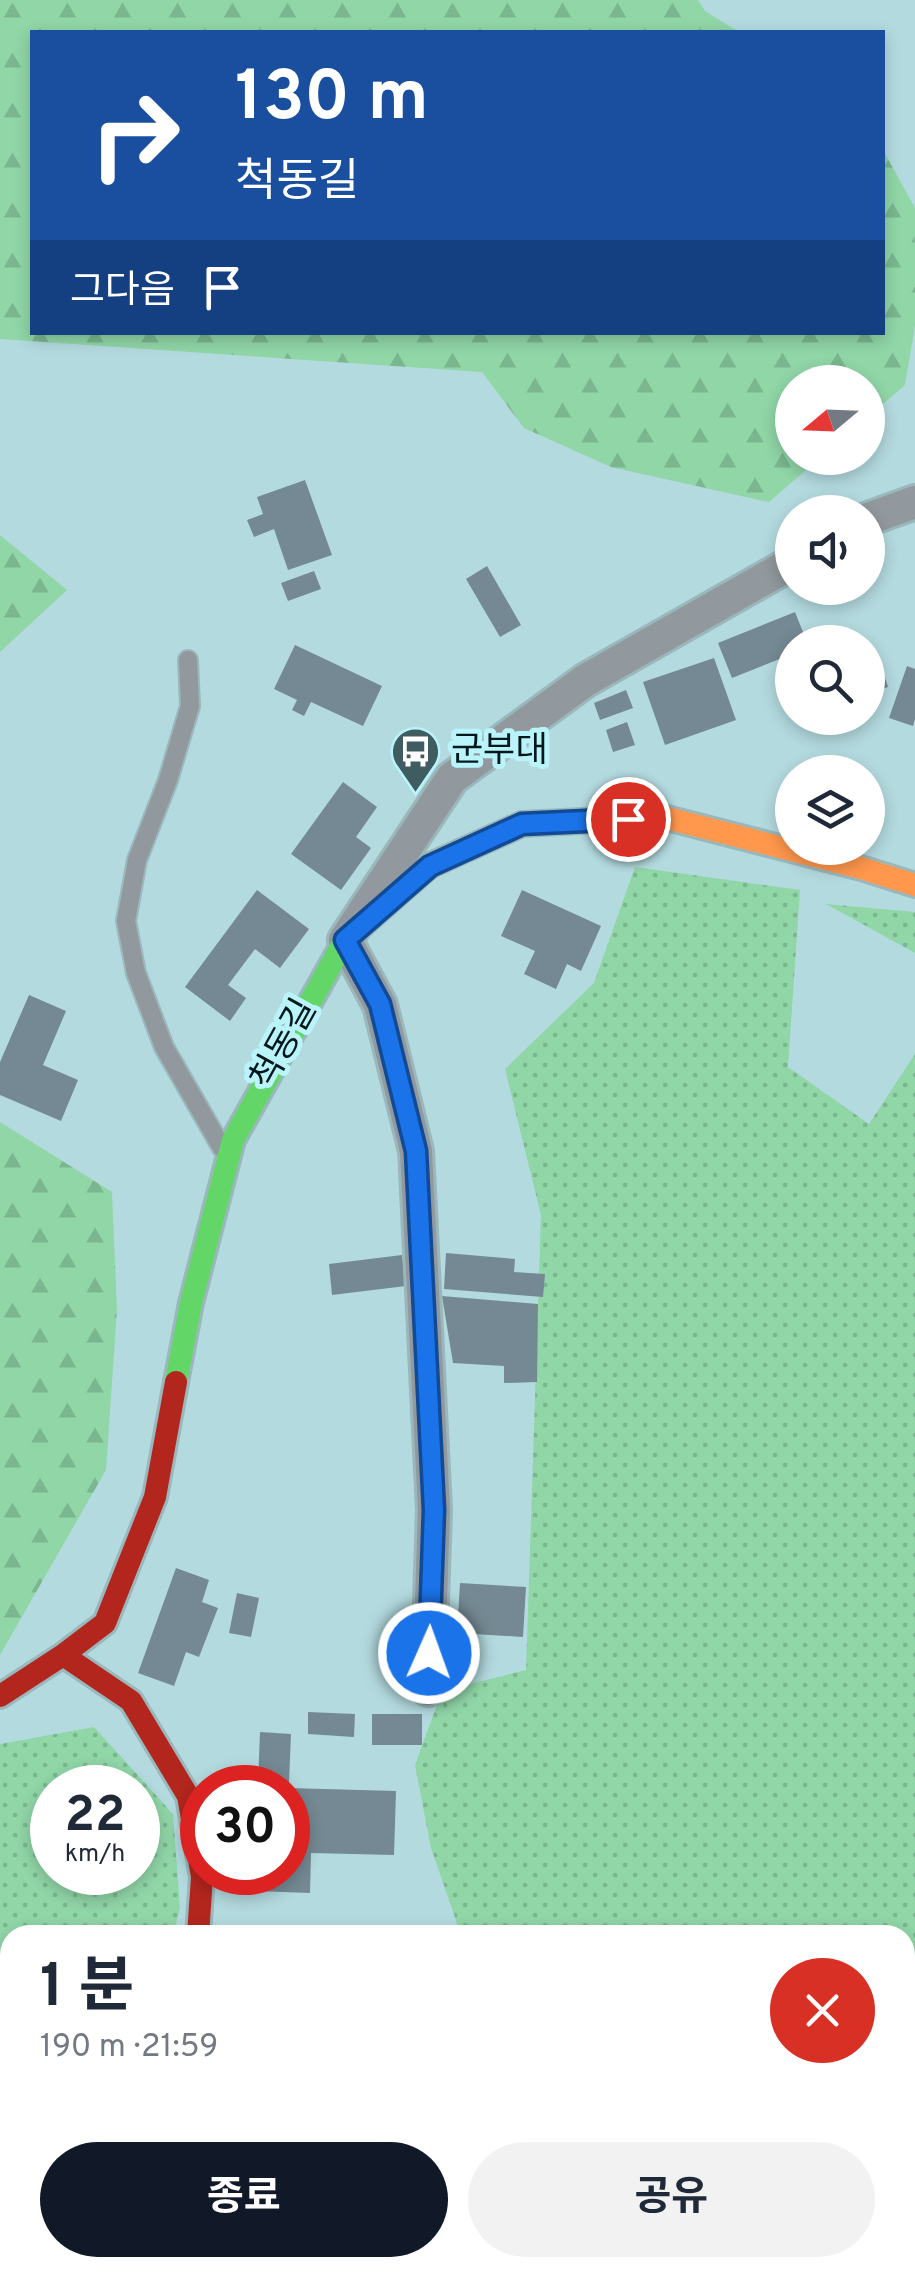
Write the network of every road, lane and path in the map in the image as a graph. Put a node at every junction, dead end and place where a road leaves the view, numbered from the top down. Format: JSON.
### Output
{"nodes":[{"id":1,"x":915,"y":502,"type":"edge"},
{"id":2,"x":885,"y":513,"type":"edge"},
{"id":3,"x":775,"y":572,"type":"edge"},
{"id":4,"x":188,"y":660,"type":"dead end"},
{"id":5,"x":915,"y":885,"type":"edge"},
{"id":6,"x":345,"y":940,"type":"junction"},
{"id":7,"x":228,"y":1159,"type":"junction"},
{"id":8,"x":63,"y":1655,"type":"junction"},
{"id":9,"x":428,"y":1689,"type":"dead end"},
{"id":10,"x":0,"y":1696,"type":"edge"},
{"id":11,"x":199,"y":1925,"type":"edge"}],
"edges":[{"from":1,"to":2,"type":"street"},
{"from":3,"to":6,"type":"street"},
{"from":4,"to":7,"type":"lane"},
{"from":5,"to":6,"type":"street","name":"척동길"},
{"from":6,"to":7,"type":"street","name":"척동길"},
{"from":6,"to":9,"type":"street"},
{"from":7,"to":8,"type":"street","name":"척동길"},
{"from":8,"to":10,"type":"street","name":"척동길"},
{"from":8,"to":11,"type":"street"}]}
